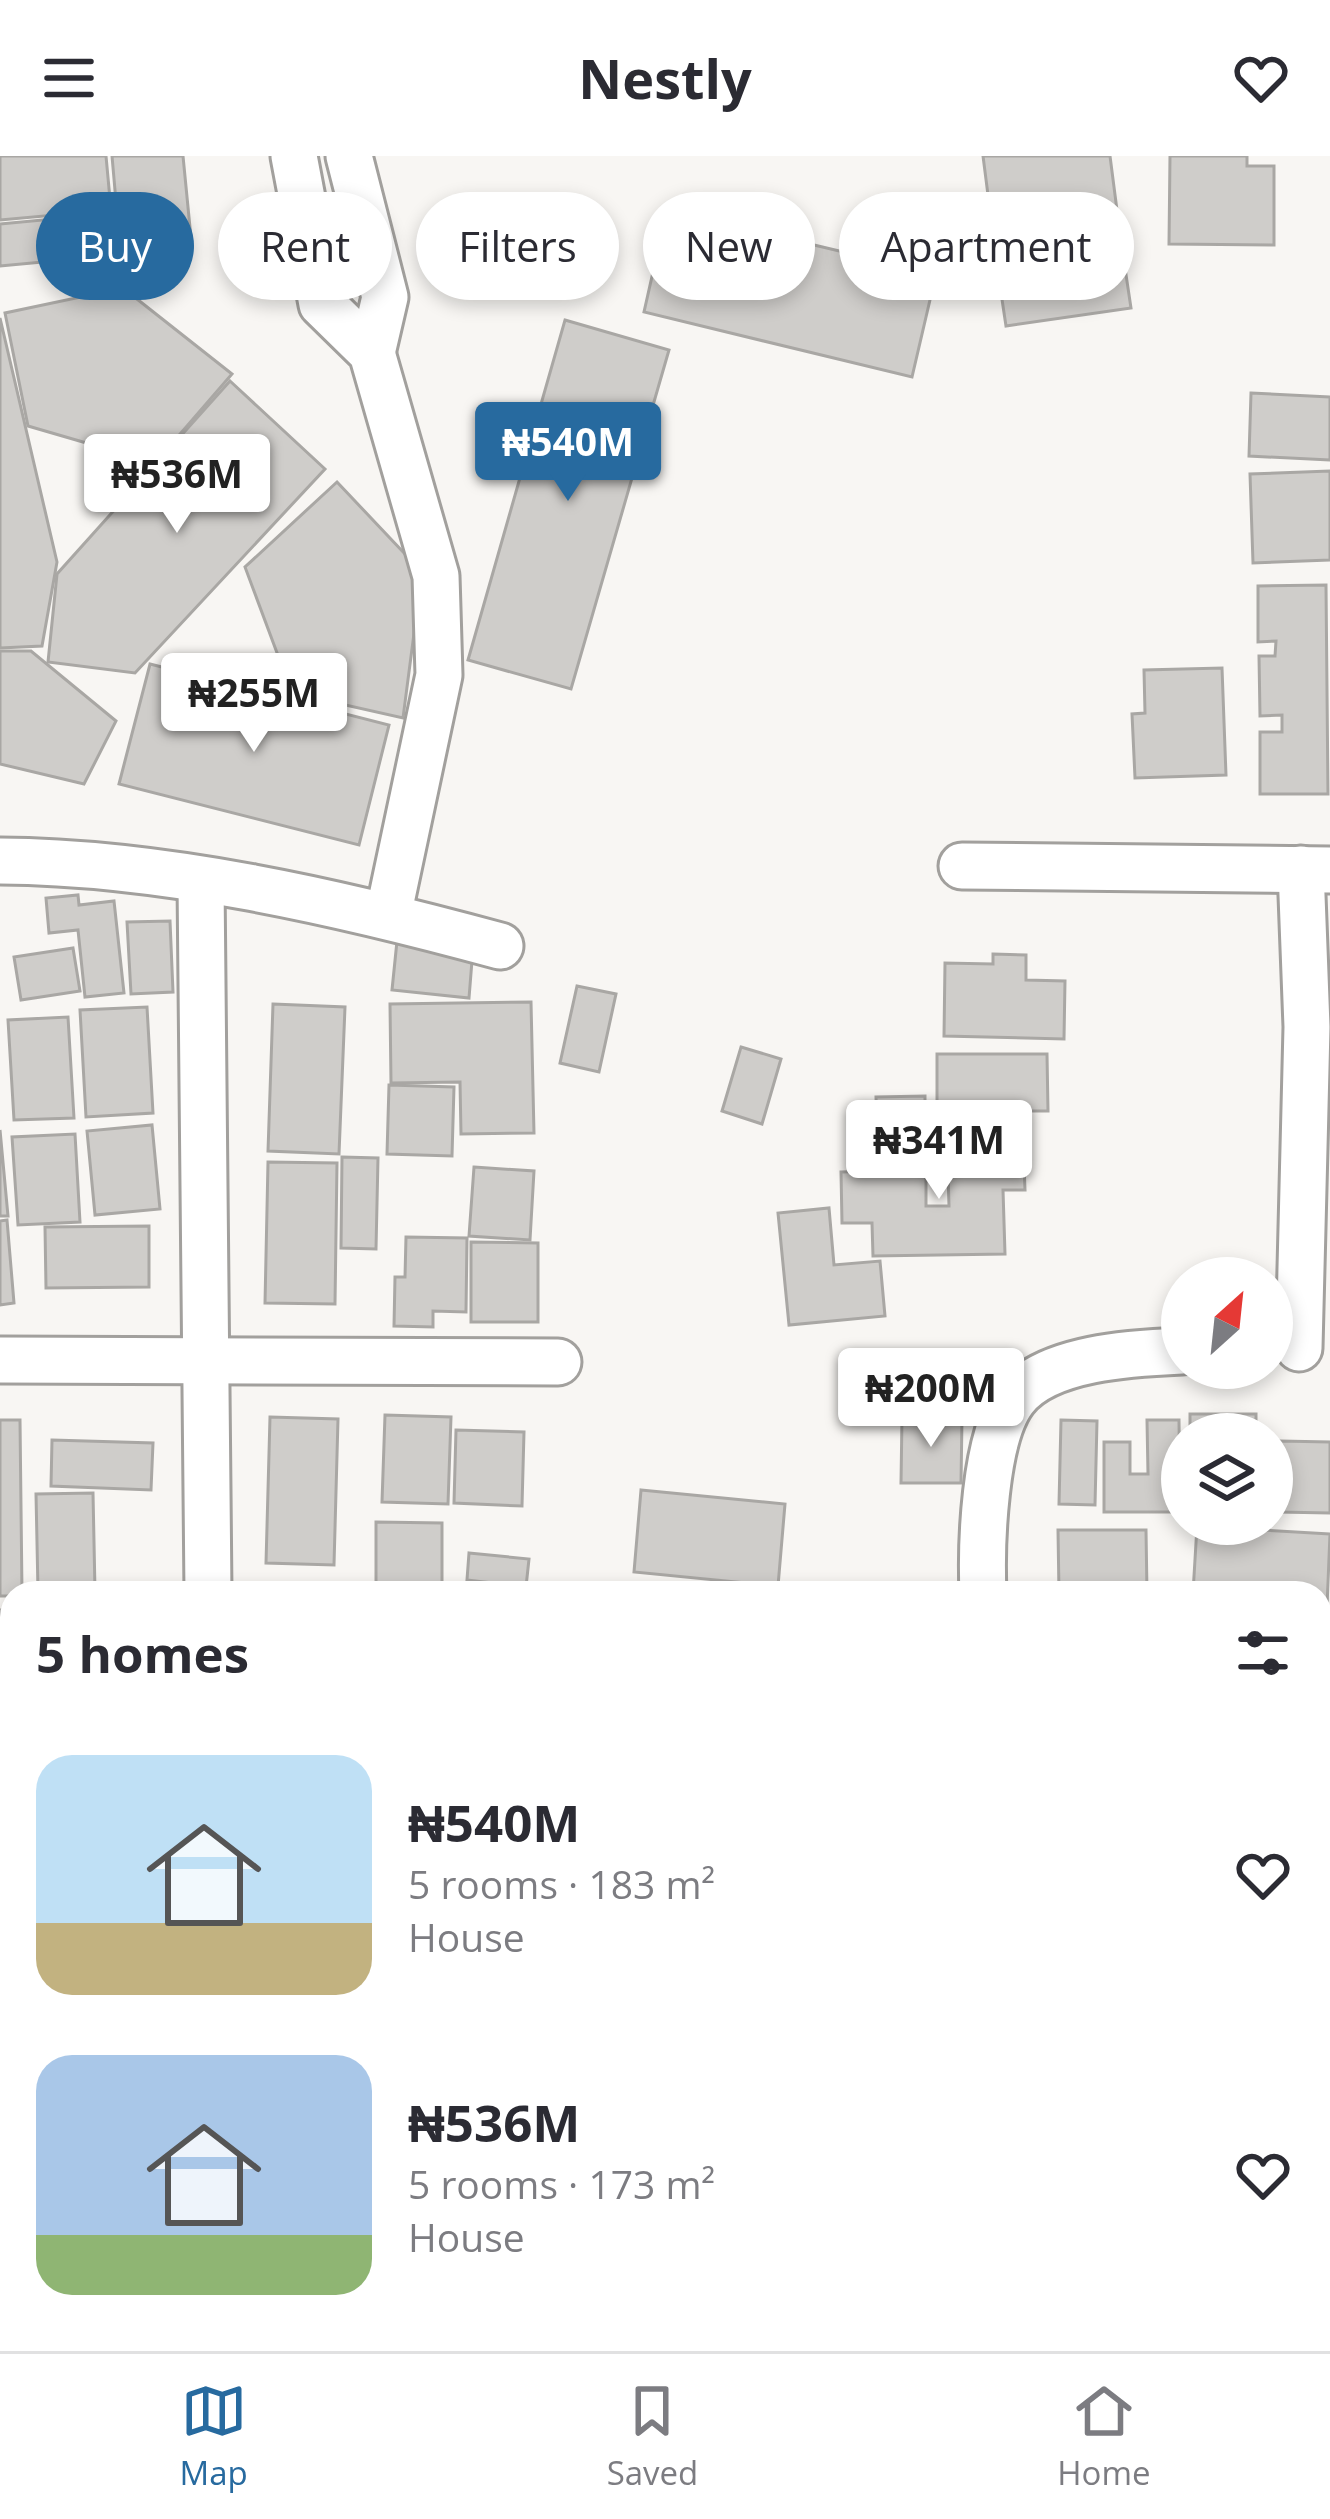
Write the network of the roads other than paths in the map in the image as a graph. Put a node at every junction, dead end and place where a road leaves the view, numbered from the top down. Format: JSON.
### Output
{"nodes":[{"id":1,"x":294,"y":156,"type":"edge"},
{"id":2,"x":349,"y":156,"type":"edge"},
{"id":3,"x":301,"y":192,"type":"edge"},
{"id":4,"x":358,"y":192,"type":"edge"},
{"id":5,"x":321,"y":300,"type":"edge"},
{"id":6,"x":385,"y":300,"type":"edge"},
{"id":7,"x":372,"y":353,"type":"junction"},
{"id":8,"x":0,"y":861,"type":"edge"},
{"id":9,"x":962,"y":866,"type":"dead end"},
{"id":10,"x":1316,"y":869,"type":"edge"},
{"id":11,"x":201,"y":882,"type":"junction"},
{"id":12,"x":388,"y":916,"type":"junction"},
{"id":13,"x":500,"y":946,"type":"dead end"},
{"id":14,"x":1300,"y":1348,"type":"edge"},
{"id":15,"x":1161,"y":1352,"type":"edge"},
{"id":16,"x":0,"y":1360,"type":"edge"},
{"id":17,"x":206,"y":1360,"type":"junction"},
{"id":18,"x":558,"y":1361,"type":"dead end"},
{"id":19,"x":208,"y":1581,"type":"edge"},
{"id":20,"x":984,"y":1581,"type":"edge"}],
"edges":[{"from":1,"to":3,"type":"street"},
{"from":2,"to":4,"type":"street"},
{"from":5,"to":7,"type":"street"},
{"from":6,"to":7,"type":"street"},
{"from":7,"to":12,"type":"street"},
{"from":8,"to":11,"type":"street"},
{"from":9,"to":10,"type":"street"},
{"from":10,"to":14,"type":"street"},
{"from":11,"to":12,"type":"street"},
{"from":11,"to":17,"type":"street"},
{"from":12,"to":13,"type":"street"},
{"from":15,"to":20,"type":"street"},
{"from":16,"to":17,"type":"street"},
{"from":17,"to":18,"type":"street"},
{"from":17,"to":19,"type":"street"}]}
